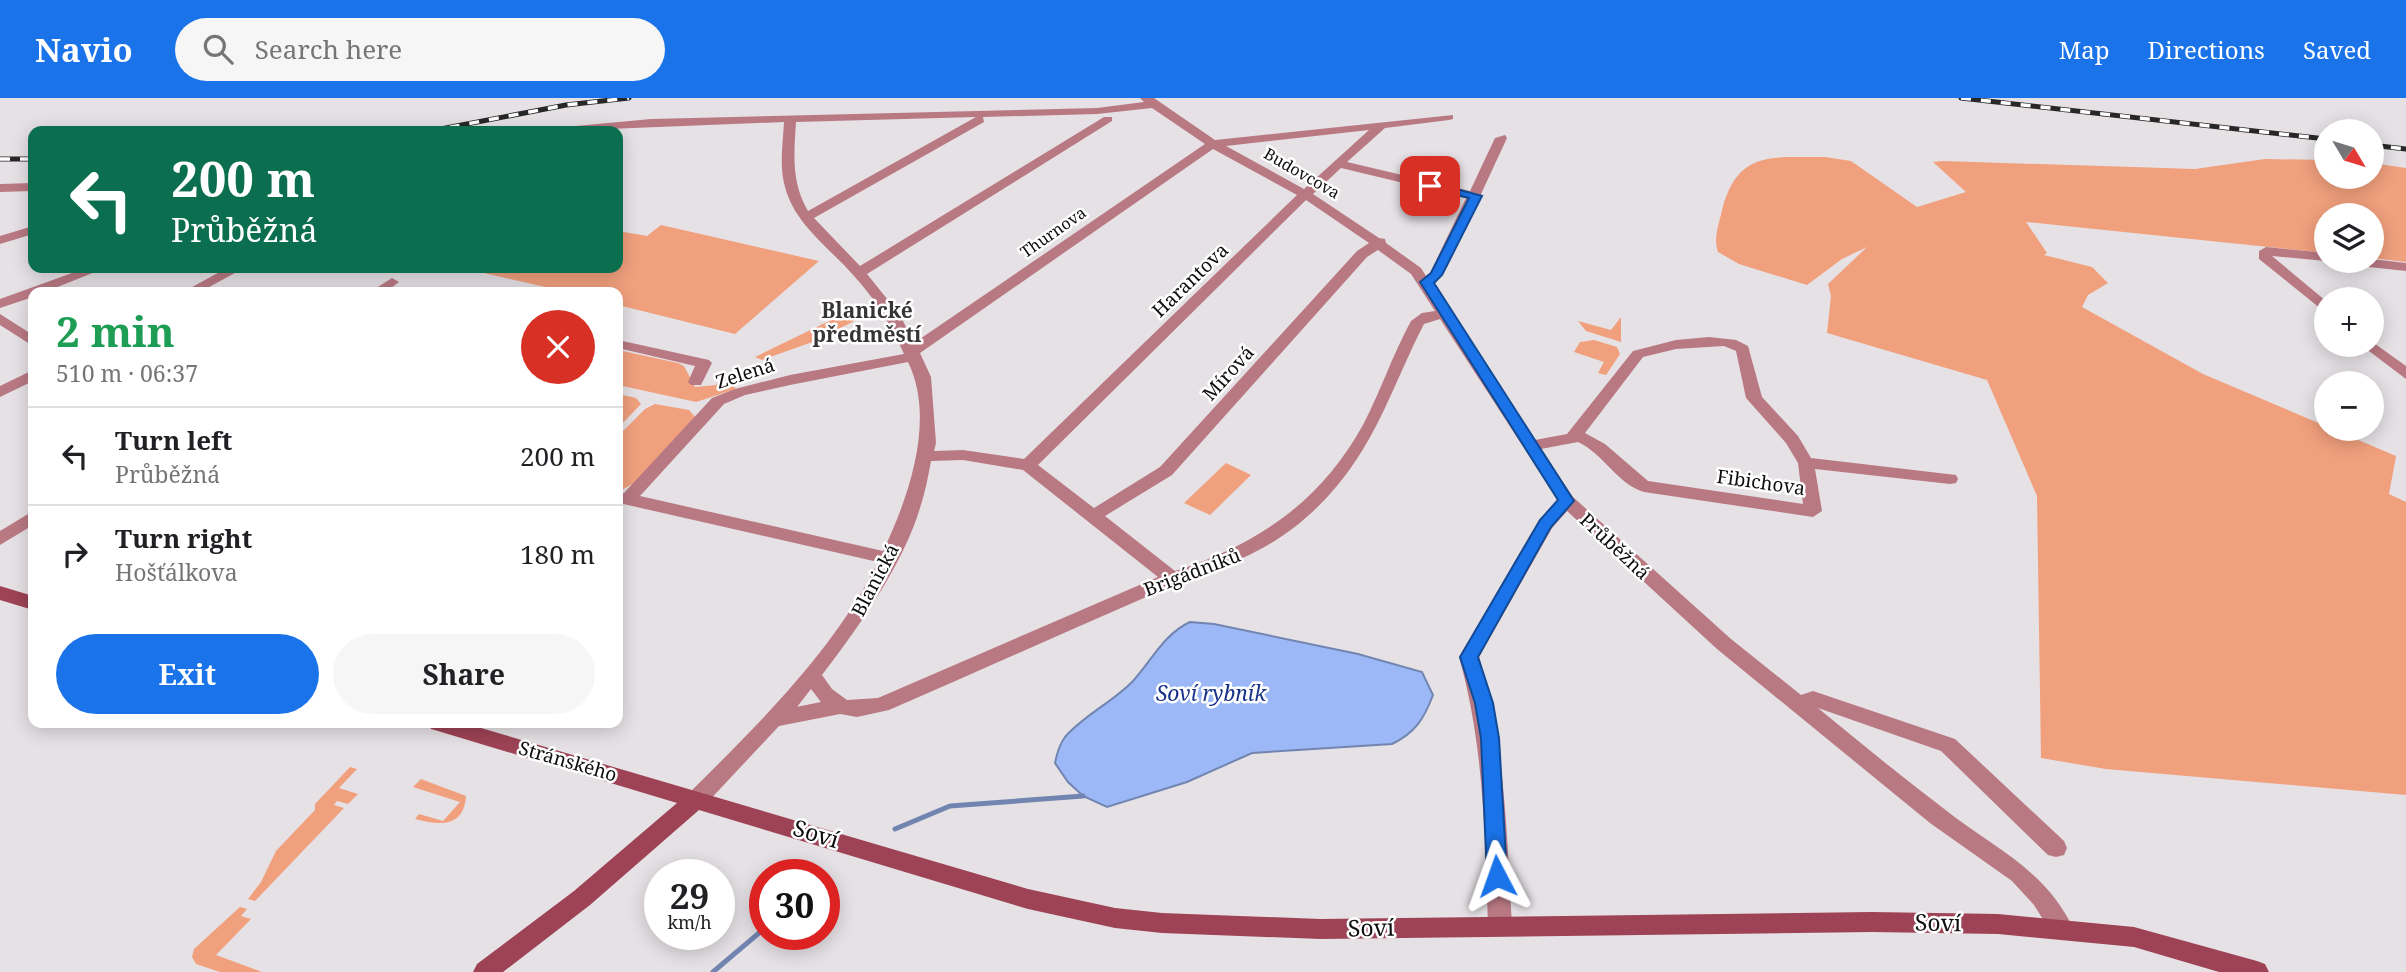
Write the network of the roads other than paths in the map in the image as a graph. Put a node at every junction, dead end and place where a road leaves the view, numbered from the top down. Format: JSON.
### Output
{"nodes":[{"id":1,"x":1150,"y":101,"type":"edge"},
{"id":2,"x":981,"y":117,"type":"junction"},
{"id":3,"x":1449,"y":117,"type":"dead end"},
{"id":4,"x":1149,"y":118,"type":"dead end"},
{"id":5,"x":790,"y":119,"type":"junction"},
{"id":6,"x":1108,"y":119,"type":"junction"},
{"id":7,"x":1382,"y":124,"type":"junction"},
{"id":8,"x":613,"y":126,"type":"edge"},
{"id":9,"x":1502,"y":138,"type":"dead end"},
{"id":10,"x":1213,"y":144,"type":"junction"},
{"id":11,"x":1338,"y":164,"type":"junction"},
{"id":12,"x":28,"y":187,"type":"edge"},
{"id":13,"x":0,"y":188,"type":"edge"},
{"id":14,"x":1306,"y":194,"type":"junction"},
{"id":15,"x":1476,"y":196,"type":"junction"},
{"id":16,"x":807,"y":217,"type":"junction"},
{"id":17,"x":28,"y":232,"type":"edge"},
{"id":18,"x":0,"y":240,"type":"edge"},
{"id":19,"x":1380,"y":242,"type":"junction"},
{"id":20,"x":2314,"y":256,"type":"edge"},
{"id":21,"x":2384,"y":265,"type":"edge"},
{"id":22,"x":2406,"y":267,"type":"edge"},
{"id":23,"x":84,"y":273,"type":"edge"},
{"id":24,"x":227,"y":273,"type":"edge"},
{"id":25,"x":859,"y":273,"type":"junction"},
{"id":26,"x":393,"y":282,"type":"dead end"},
{"id":27,"x":1427,"y":282,"type":"junction"},
{"id":28,"x":46,"y":287,"type":"edge"},
{"id":29,"x":200,"y":287,"type":"edge"},
{"id":30,"x":385,"y":287,"type":"edge"},
{"id":31,"x":28,"y":294,"type":"edge"},
{"id":32,"x":2314,"y":299,"type":"edge"},
{"id":33,"x":0,"y":304,"type":"edge"},
{"id":34,"x":1447,"y":314,"type":"junction"},
{"id":35,"x":0,"y":317,"type":"edge"},
{"id":36,"x":28,"y":338,"type":"edge"},
{"id":37,"x":623,"y":345,"type":"edge"},
{"id":38,"x":914,"y":353,"type":"junction"},
{"id":39,"x":2384,"y":356,"type":"edge"},
{"id":40,"x":2406,"y":374,"type":"edge"},
{"id":41,"x":28,"y":378,"type":"edge"},
{"id":42,"x":696,"y":382,"type":"dead end"},
{"id":43,"x":0,"y":392,"type":"edge"},
{"id":44,"x":1574,"y":436,"type":"junction"},
{"id":45,"x":1531,"y":446,"type":"junction"},
{"id":46,"x":925,"y":456,"type":"junction"},
{"id":47,"x":1807,"y":463,"type":"junction"},
{"id":48,"x":1028,"y":466,"type":"junction"},
{"id":49,"x":1950,"y":479,"type":"dead end"},
{"id":50,"x":623,"y":498,"type":"edge"},
{"id":51,"x":1567,"y":501,"type":"junction"},
{"id":52,"x":1093,"y":516,"type":"junction"},
{"id":53,"x":28,"y":520,"type":"edge"},
{"id":54,"x":0,"y":539,"type":"edge"},
{"id":55,"x":888,"y":558,"type":"junction"},
{"id":56,"x":1172,"y":578,"type":"junction"},
{"id":57,"x":0,"y":593,"type":"edge"},
{"id":58,"x":28,"y":601,"type":"edge"},
{"id":59,"x":811,"y":674,"type":"junction"},
{"id":60,"x":1797,"y":704,"type":"junction"},
{"id":61,"x":837,"y":706,"type":"junction"},
{"id":62,"x":775,"y":719,"type":"junction"},
{"id":63,"x":455,"y":728,"type":"edge"},
{"id":64,"x":697,"y":799,"type":"junction"},
{"id":65,"x":2056,"y":848,"type":"dead end"},
{"id":66,"x":1500,"y":926,"type":"junction"},
{"id":67,"x":2062,"y":930,"type":"junction"},
{"id":68,"x":2218,"y":965,"type":"edge"},
{"id":69,"x":485,"y":972,"type":"edge"},
{"id":70,"x":2257,"y":972,"type":"edge"}],
"edges":[{"from":1,"to":2,"type":"street"},
{"from":1,"to":10,"type":"street","name":"Budovcova"},
{"from":2,"to":5,"type":"street"},
{"from":2,"to":6,"type":"street"},
{"from":2,"to":16,"type":"street"},
{"from":3,"to":7,"type":"street"},
{"from":4,"to":6,"type":"street"},
{"from":5,"to":8,"type":"street"},
{"from":5,"to":16,"type":"street","name":"Blanická"},
{"from":6,"to":25,"type":"street"},
{"from":7,"to":10,"type":"street"},
{"from":7,"to":11,"type":"street","name":"Harantova"},
{"from":9,"to":15,"type":"street"},
{"from":10,"to":14,"type":"street","name":"Budovcova"},
{"from":10,"to":38,"type":"street","name":"Thurnova"},
{"from":11,"to":14,"type":"street","name":"Harantova"},
{"from":11,"to":15,"type":"street"},
{"from":12,"to":13,"type":"street"},
{"from":14,"to":19,"type":"street","name":"Budovcova"},
{"from":14,"to":48,"type":"street","name":"Harantova"},
{"from":15,"to":27,"type":"street"},
{"from":16,"to":25,"type":"street","name":"Blanická"},
{"from":17,"to":18,"type":"street"},
{"from":19,"to":27,"type":"street","name":"Budovcova"},
{"from":19,"to":52,"type":"street","name":"Mírová"},
{"from":20,"to":32,"type":"street"},
{"from":21,"to":22,"type":"street"},
{"from":23,"to":28,"type":"street"},
{"from":24,"to":29,"type":"street"},
{"from":25,"to":38,"type":"street","name":"Blanická"},
{"from":26,"to":30,"type":"street"},
{"from":27,"to":34,"type":"street","name":"Průběžná"},
{"from":31,"to":33,"type":"street"},
{"from":34,"to":45,"type":"street","name":"Průběžná"},
{"from":34,"to":56,"type":"street","name":"Brigádníků"},
{"from":35,"to":36,"type":"street"},
{"from":37,"to":42,"type":"street"},
{"from":38,"to":46,"type":"street","name":"Blanická"},
{"from":38,"to":50,"type":"street","name":"Zelená"},
{"from":39,"to":40,"type":"street"},
{"from":41,"to":43,"type":"street"},
{"from":44,"to":45,"type":"street"},
{"from":44,"to":47,"type":"street","name":"Fibichova"},
{"from":44,"to":47,"type":"street"},
{"from":45,"to":51,"type":"street","name":"Průběžná"},
{"from":46,"to":48,"type":"street"},
{"from":46,"to":55,"type":"street","name":"Blanická"},
{"from":47,"to":49,"type":"street","name":"Fibichova"},
{"from":48,"to":52,"type":"street"},
{"from":50,"to":55,"type":"street"},
{"from":51,"to":60,"type":"street","name":"Průběžná"},
{"from":51,"to":66,"type":"street"},
{"from":52,"to":56,"type":"street"},
{"from":53,"to":54,"type":"street"},
{"from":55,"to":59,"type":"street","name":"Blanická"},
{"from":56,"to":61,"type":"street","name":"Brigádníků"},
{"from":57,"to":58,"type":"main road"},
{"from":59,"to":61,"type":"street"},
{"from":59,"to":62,"type":"street","name":"Blanická"},
{"from":60,"to":65,"type":"street"},
{"from":60,"to":67,"type":"street","name":"Průběžná"},
{"from":61,"to":62,"type":"street","name":"Brigádníků"},
{"from":62,"to":64,"type":"street","name":"Blanická"},
{"from":63,"to":64,"type":"main road","name":"Stránského"},
{"from":64,"to":66,"type":"main road","name":"Soví"},
{"from":64,"to":69,"type":"main road","name":"Blanická"},
{"from":66,"to":67,"type":"main road","name":"Soví"},
{"from":67,"to":68,"type":"main road"},
{"from":68,"to":70,"type":"main road"}]}
